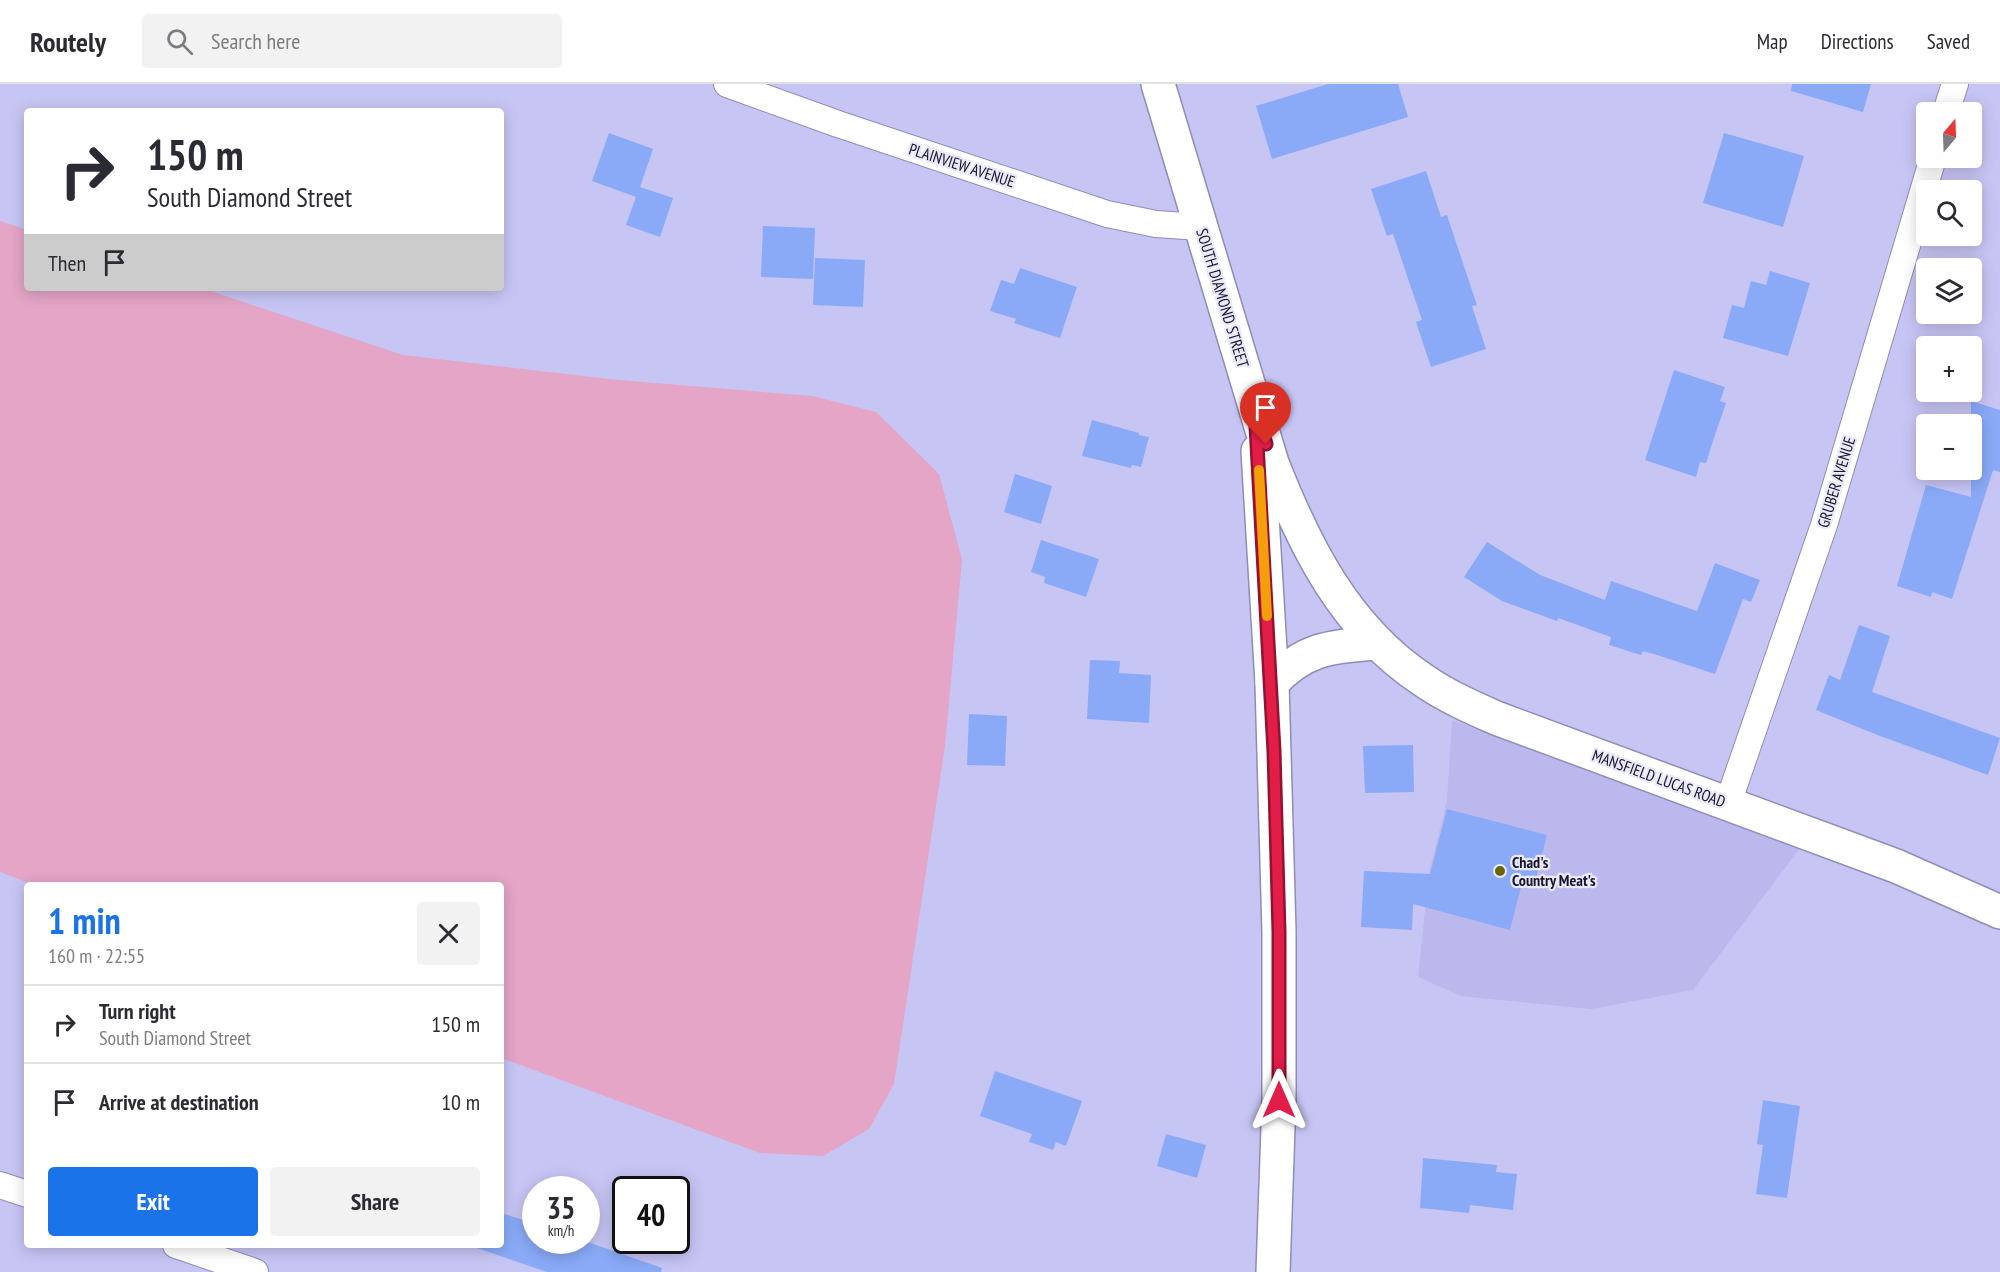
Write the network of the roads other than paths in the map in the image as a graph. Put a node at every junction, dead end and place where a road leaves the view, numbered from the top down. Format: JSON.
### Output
{"nodes":[{"id":1,"x":727,"y":84,"type":"edge"},
{"id":2,"x":1158,"y":84,"type":"edge"},
{"id":3,"x":1955,"y":84,"type":"edge"},
{"id":4,"x":1949,"y":102,"type":"edge"},
{"id":5,"x":1930,"y":168,"type":"edge"},
{"id":6,"x":1201,"y":226,"type":"junction"},
{"id":7,"x":1255,"y":408,"type":"junction"},
{"id":8,"x":1344,"y":604,"type":"joint"},
{"id":9,"x":1378,"y":643,"type":"junction"},
{"id":10,"x":1272,"y":683,"type":"junction"},
{"id":11,"x":1728,"y":803,"type":"junction"},
{"id":12,"x":2000,"y":912,"type":"edge"},
{"id":13,"x":0,"y":1185,"type":"edge"},
{"id":14,"x":24,"y":1193,"type":"edge"},
{"id":15,"x":185,"y":1248,"type":"edge"},
{"id":16,"x":255,"y":1272,"type":"edge"},
{"id":17,"x":1273,"y":1272,"type":"edge"}],
"edges":[{"from":1,"to":6,"type":"street","name":"PLAINVIEW AVENUE"},
{"from":2,"to":6,"type":"street","name":"SOUTH DIAMOND STREET"},
{"from":3,"to":4,"type":"street"},
{"from":5,"to":11,"type":"street","name":"GRUBER AVENUE"},
{"from":6,"to":7,"type":"street","name":"SOUTH DIAMOND STREET"},
{"from":7,"to":8,"type":"street","name":"SOUTH DIAMOND STREET"},
{"from":7,"to":10,"type":"street"},
{"from":8,"to":9,"type":"street","name":"MANSFIELD LUCAS ROAD"},
{"from":9,"to":10,"type":"street"},
{"from":9,"to":11,"type":"street","name":"MANSFIELD LUCAS ROAD"},
{"from":10,"to":17,"type":"street"},
{"from":11,"to":12,"type":"street","name":"MANSFIELD LUCAS ROAD"},
{"from":13,"to":14,"type":"street"},
{"from":15,"to":16,"type":"street"}]}
